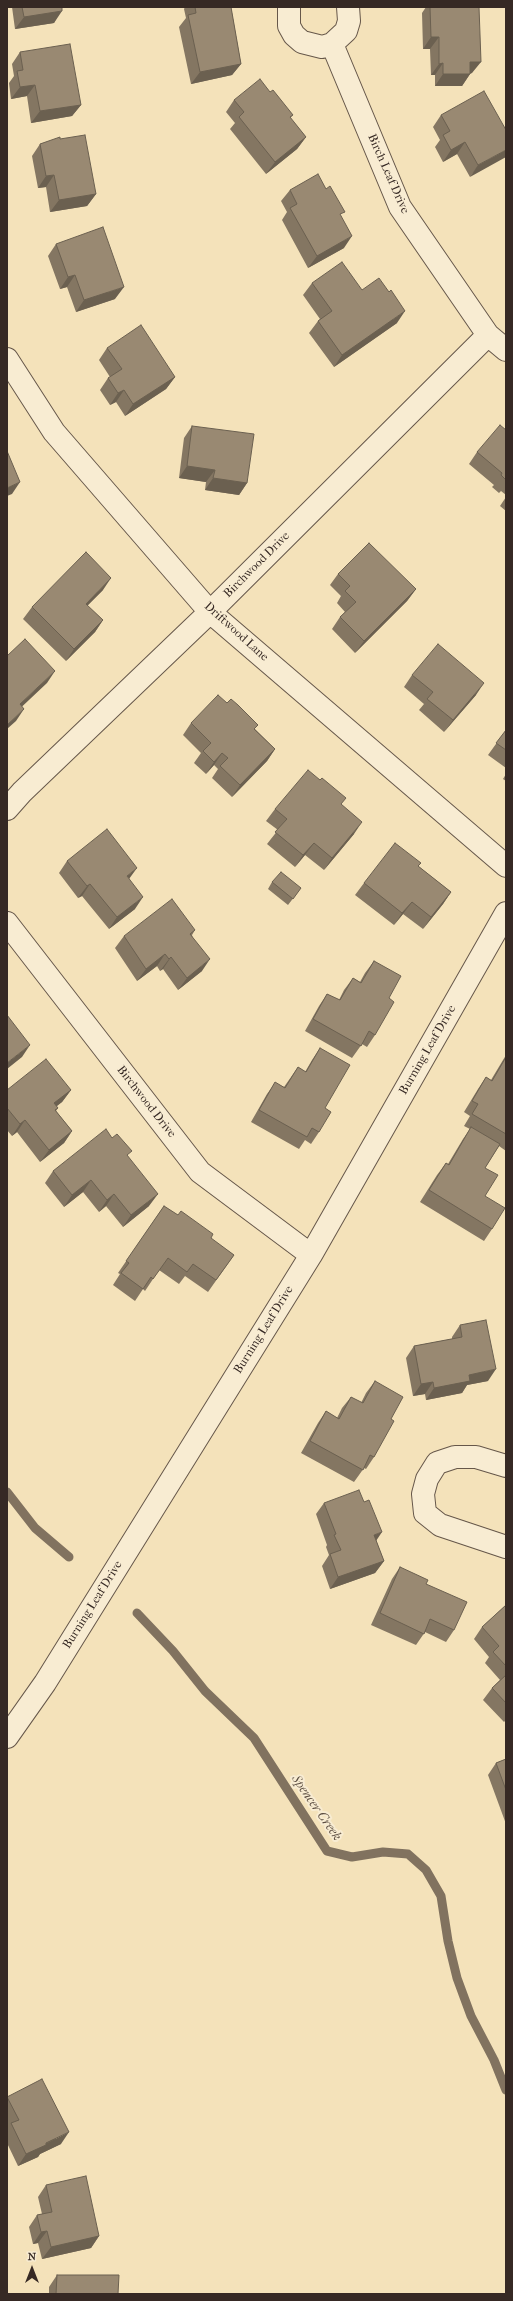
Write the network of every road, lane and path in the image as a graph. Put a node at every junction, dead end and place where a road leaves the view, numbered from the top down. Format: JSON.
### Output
{"nodes":[{"id":1,"x":289,"y":7,"type":"edge"},
{"id":2,"x":348,"y":7,"type":"edge"},
{"id":3,"x":332,"y":44,"type":"junction"},
{"id":4,"x":488,"y":335,"type":"junction"},
{"id":5,"x":506,"y":350,"type":"edge"},
{"id":6,"x":7,"y":359,"type":"edge"},
{"id":7,"x":210,"y":612,"type":"junction"},
{"id":8,"x":7,"y":809,"type":"edge"},
{"id":9,"x":506,"y":866,"type":"edge"},
{"id":10,"x":506,"y":913,"type":"edge"},
{"id":11,"x":7,"y":923,"type":"edge"},
{"id":12,"x":311,"y":1255,"type":"junction"},
{"id":13,"x":506,"y":1466,"type":"edge"},
{"id":14,"x":506,"y":1547,"type":"edge"},
{"id":15,"x":7,"y":1737,"type":"edge"}],
"edges":[{"from":1,"to":3,"type":"street"},
{"from":2,"to":3,"type":"street"},
{"from":3,"to":4,"type":"street","name":"Birch Leaf Drive"},
{"from":4,"to":5,"type":"street","name":"Birch Leaf Drive"},
{"from":4,"to":7,"type":"street","name":"Birchwood Drive"},
{"from":6,"to":7,"type":"street","name":"Driftwood Lane"},
{"from":7,"to":8,"type":"street","name":"Birchwood Drive"},
{"from":7,"to":9,"type":"street","name":"Driftwood Lane"},
{"from":10,"to":12,"type":"street","name":"Burning Leaf Drive"},
{"from":11,"to":12,"type":"street","name":"Birchwood Drive"},
{"from":12,"to":15,"type":"street","name":"Burning Leaf Drive"},
{"from":13,"to":14,"type":"street"}]}
